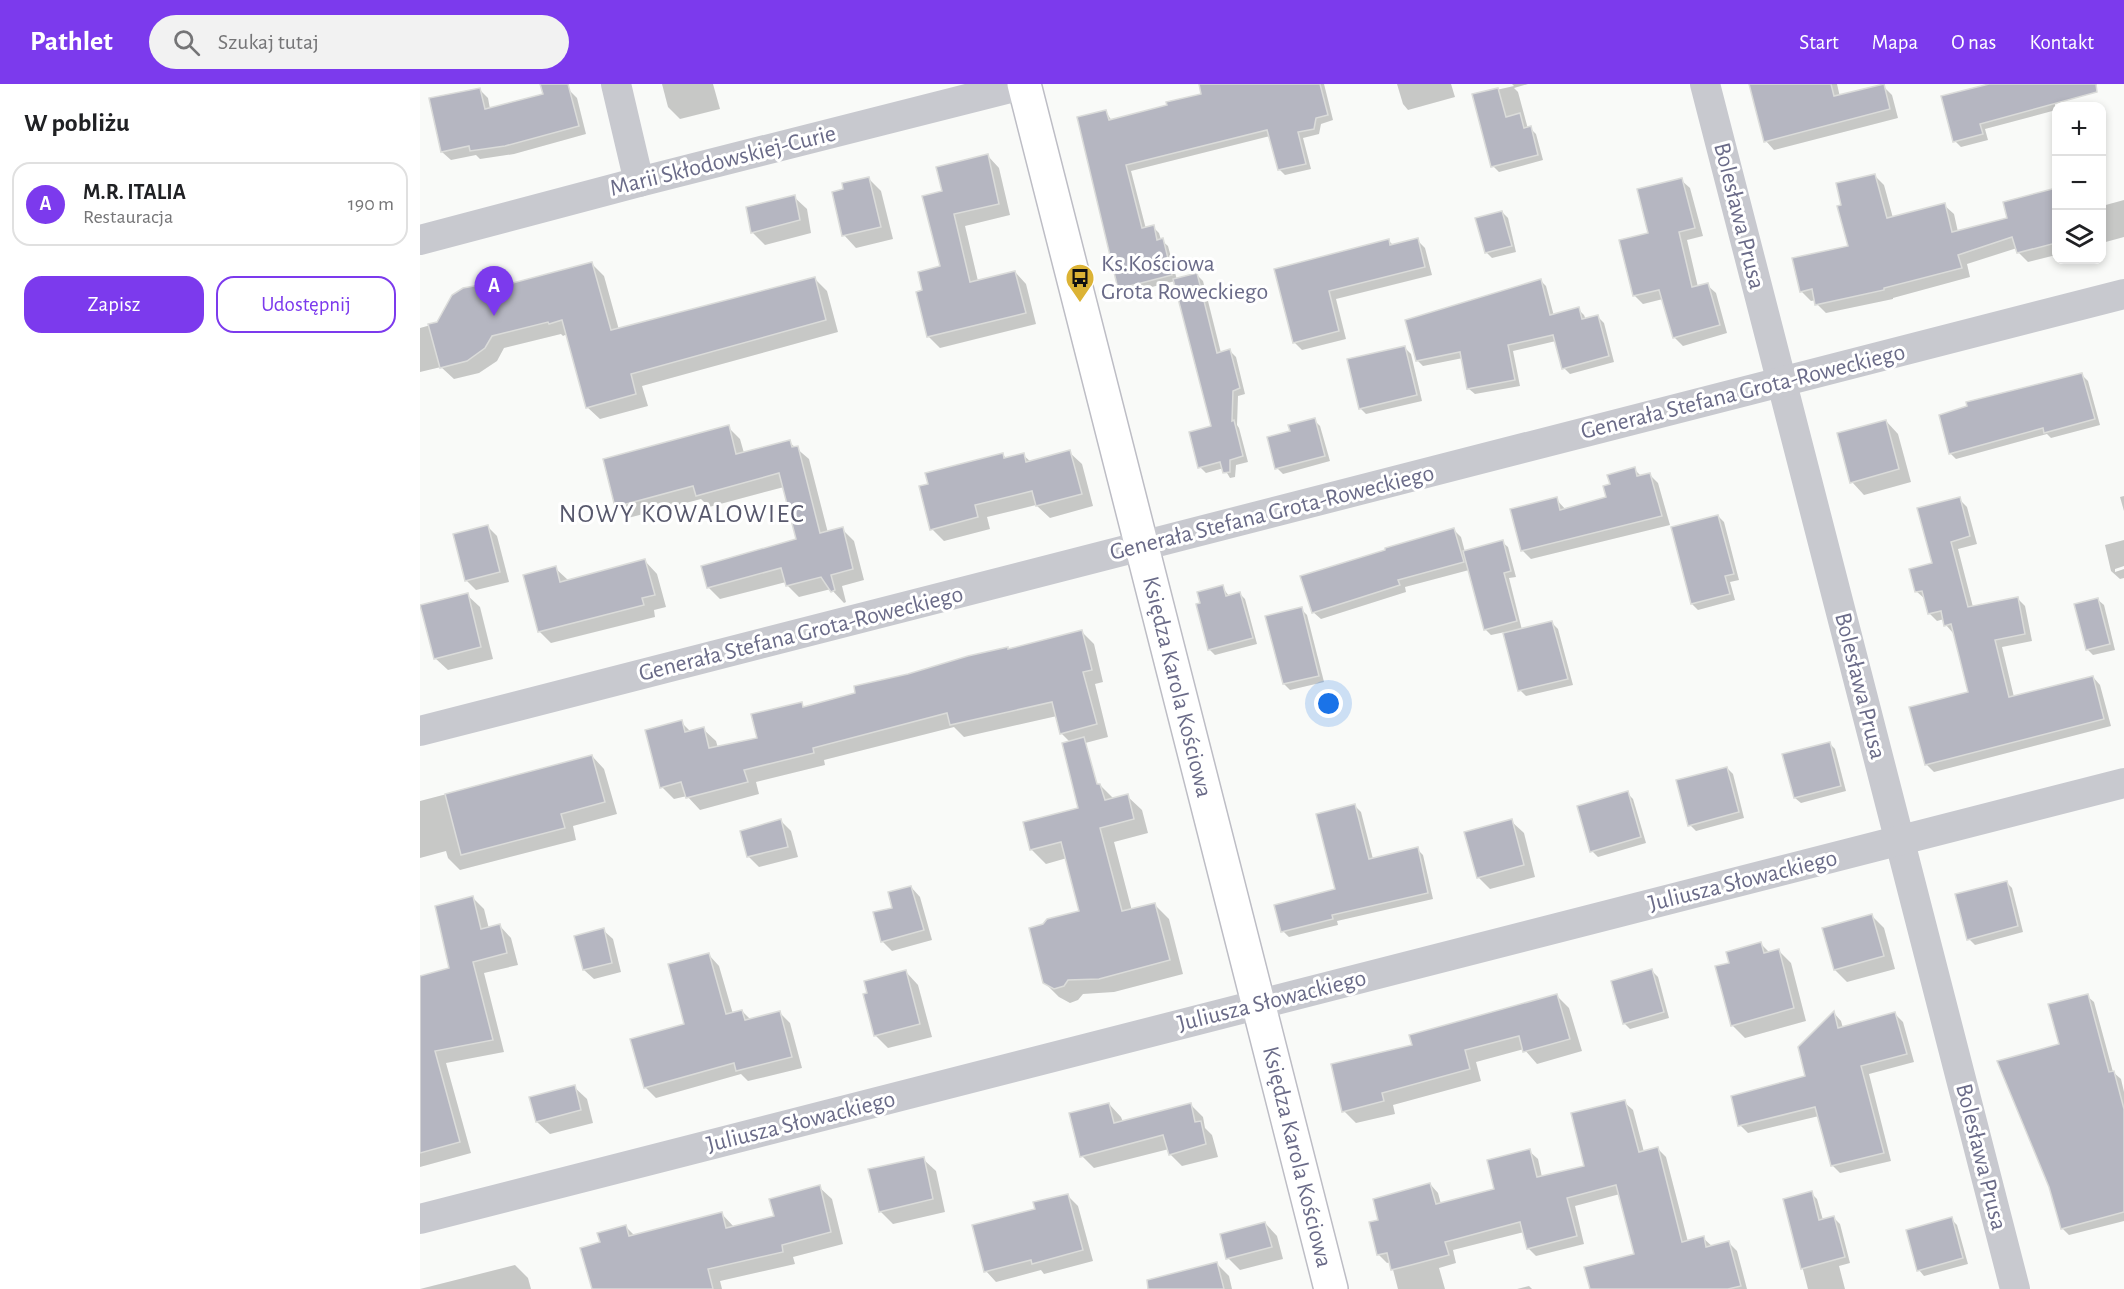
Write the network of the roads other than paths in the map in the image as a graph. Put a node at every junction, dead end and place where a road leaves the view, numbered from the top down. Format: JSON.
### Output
{"nodes":[{"id":1,"x":616,"y":84,"type":"edge"},
{"id":2,"x":1025,"y":84,"type":"edge"},
{"id":3,"x":1705,"y":84,"type":"edge"},
{"id":4,"x":639,"y":182,"type":"junction"},
{"id":5,"x":420,"y":240,"type":"edge"},
{"id":6,"x":2124,"y":294,"type":"edge"},
{"id":7,"x":1782,"y":382,"type":"junction"},
{"id":8,"x":1141,"y":546,"type":"junction"},
{"id":9,"x":420,"y":731,"type":"edge"},
{"id":10,"x":2124,"y":783,"type":"edge"},
{"id":11,"x":1900,"y":841,"type":"junction"},
{"id":12,"x":1258,"y":1005,"type":"junction"},
{"id":13,"x":420,"y":1219,"type":"edge"},
{"id":14,"x":1331,"y":1289,"type":"edge"},
{"id":15,"x":2015,"y":1289,"type":"edge"}],
"edges":[{"from":1,"to":4,"type":"street"},
{"from":2,"to":4,"type":"street","name":"Marii Skłodowskiej-Curie"},
{"from":2,"to":8,"type":"street","name":"Księdza Karola Kościowa"},
{"from":3,"to":7,"type":"street","name":"Bolesława Prusa"},
{"from":4,"to":5,"type":"street","name":"Marii Skłodowskiej-Curie"},
{"from":6,"to":7,"type":"street","name":"Generała Stefana Grota-Roweckiego"},
{"from":7,"to":8,"type":"street","name":"Generała Stefana Grota-Roweckiego"},
{"from":7,"to":11,"type":"street","name":"Bolesława Prusa"},
{"from":8,"to":9,"type":"street","name":"Generała Stefana Grota-Roweckiego"},
{"from":8,"to":12,"type":"street","name":"Księdza Karola Kościowa"},
{"from":10,"to":11,"type":"street","name":"Juliusza Słowackiego"},
{"from":11,"to":12,"type":"street","name":"Juliusza Słowackiego"},
{"from":11,"to":15,"type":"street","name":"Bolesława Prusa"},
{"from":12,"to":13,"type":"street","name":"Juliusza Słowackiego"},
{"from":12,"to":14,"type":"street","name":"Księdza Karola Kościowa"}]}
